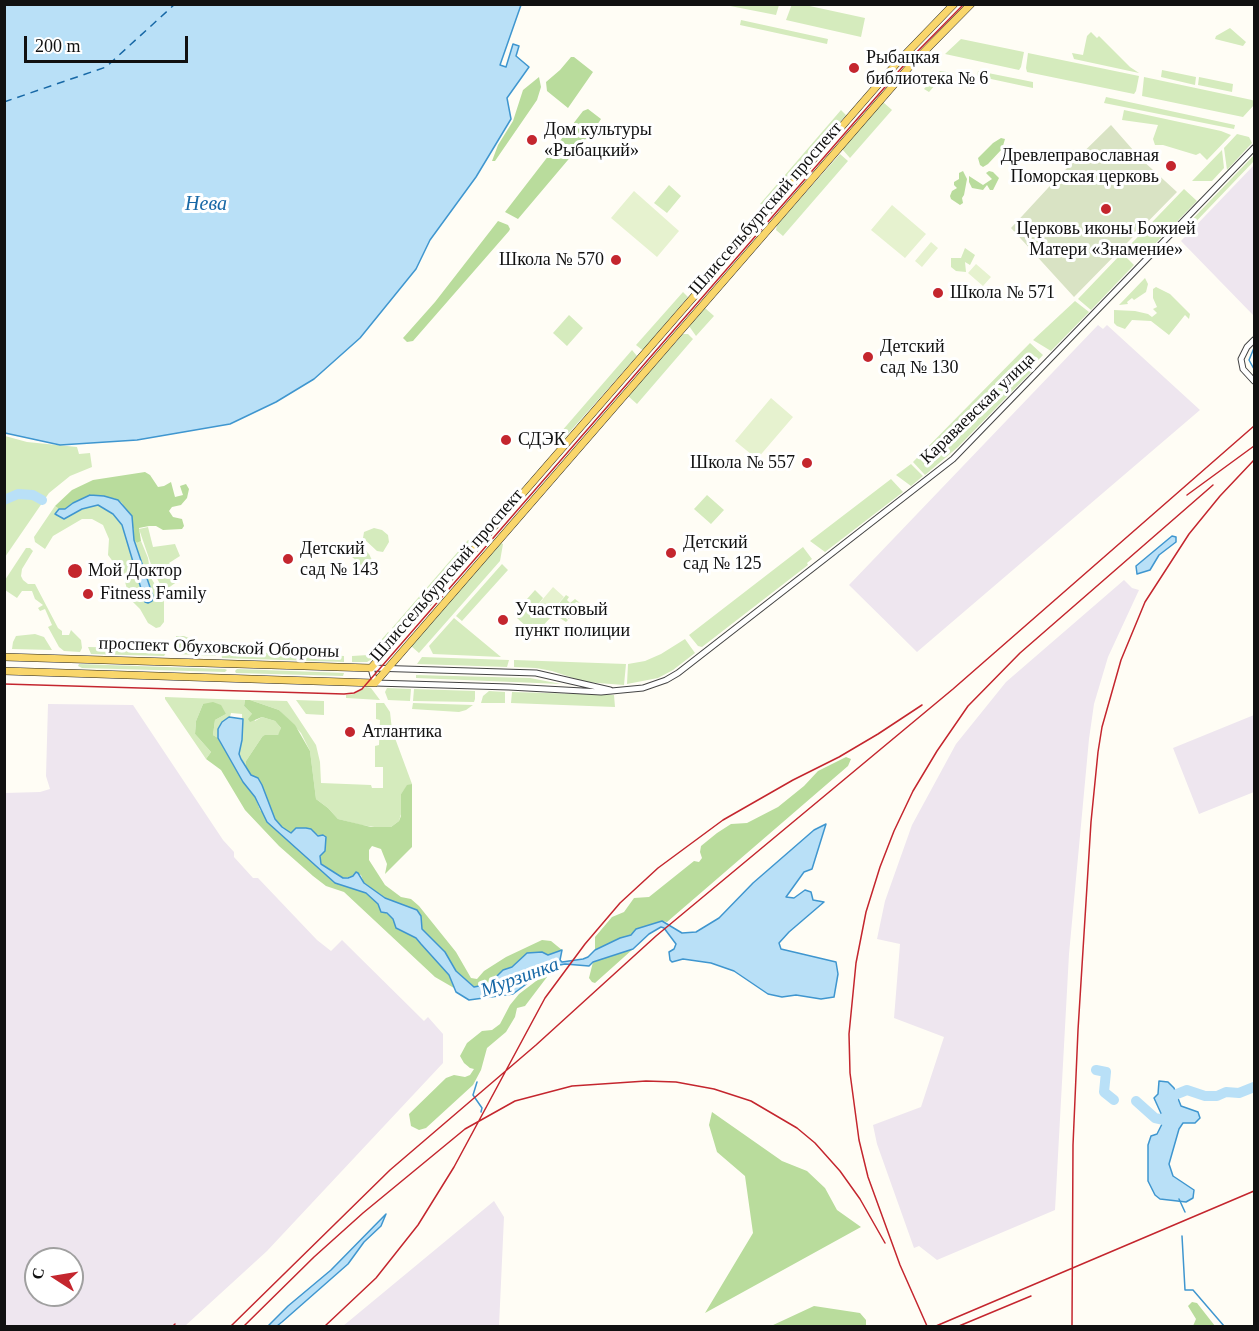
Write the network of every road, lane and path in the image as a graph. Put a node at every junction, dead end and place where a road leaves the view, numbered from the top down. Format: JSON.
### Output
{"nodes":[{"id":1,"x":954,"y":4,"type":"edge"},
{"id":2,"x":970,"y":4,"type":"edge"},
{"id":3,"x":1254,"y":148,"type":"edge"},
{"id":4,"x":1254,"y":340,"type":"edge"},
{"id":5,"x":1254,"y":381,"type":"edge"},
{"id":6,"x":4,"y":657,"type":"edge"},
{"id":7,"x":73,"y":659,"type":"junction"},
{"id":8,"x":233,"y":664,"type":"junction"},
{"id":9,"x":371,"y":668,"type":"junction"},
{"id":10,"x":387,"y":669,"type":"junction"},
{"id":11,"x":4,"y":671,"type":"edge"},
{"id":12,"x":73,"y":673,"type":"junction"},
{"id":13,"x":232,"y":678,"type":"junction"},
{"id":14,"x":666,"y":680,"type":"joint"},
{"id":15,"x":375,"y":683,"type":"junction"},
{"id":16,"x":610,"y":690,"type":"junction"}],
"edges":[{"from":1,"to":9,"type":"main road","name":"Шлиссельбургский проспект"},
{"from":2,"to":10,"type":"main road","name":"Шлиссельбургский проспект"},
{"from":3,"to":14,"type":"street","name":"Караваевская улица"},
{"from":4,"to":5,"type":"street"},
{"from":6,"to":7,"type":"main road","name":"проспект Обуховской Обороны"},
{"from":7,"to":8,"type":"main road","name":"проспект Обуховской Обороны"},
{"from":7,"to":12,"type":"main road"},
{"from":8,"to":9,"type":"main road","name":"проспект Обуховской Обороны"},
{"from":8,"to":13,"type":"main road"},
{"from":9,"to":10,"type":"street","name":"проспект Обуховской Обороны"},
{"from":9,"to":15,"type":"street","name":"Шлиссельбургский проспект"},
{"from":10,"to":15,"type":"main road","name":"Шлиссельбургский проспект"},
{"from":10,"to":16,"type":"street","name":"проспект Обуховской Обороны"},
{"from":11,"to":12,"type":"main road","name":"проспект Обуховской Обороны"},
{"from":12,"to":13,"type":"main road","name":"проспект Обуховской Обороны"},
{"from":13,"to":15,"type":"main road","name":"проспект Обуховской Обороны"},
{"from":14,"to":16,"type":"street","name":"проспект Обуховской Обороны"},
{"from":15,"to":16,"type":"street","name":"проспект Обуховской Обороны"}]}
